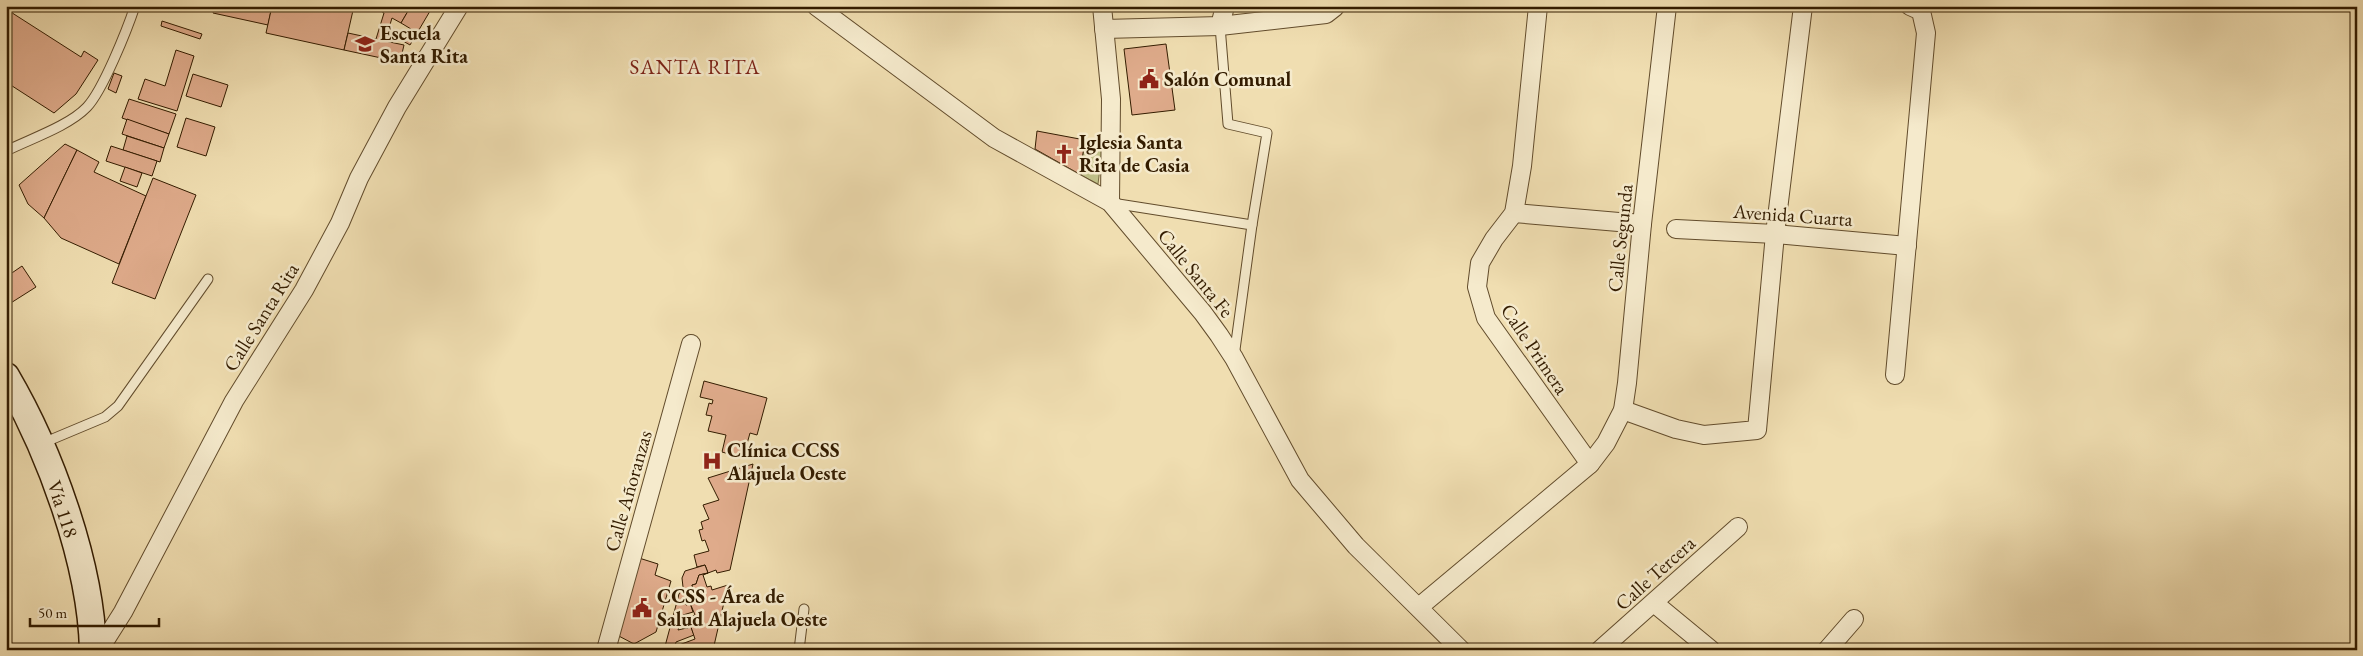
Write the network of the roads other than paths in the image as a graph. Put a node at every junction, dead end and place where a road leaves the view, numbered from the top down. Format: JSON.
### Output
{"nodes":[{"id":1,"x":135,"y":6,"type":"edge"},
{"id":2,"x":459,"y":6,"type":"edge"},
{"id":3,"x":816,"y":6,"type":"edge"},
{"id":4,"x":1102,"y":6,"type":"edge"},
{"id":5,"x":1225,"y":6,"type":"edge"},
{"id":6,"x":1538,"y":6,"type":"edge"},
{"id":7,"x":1668,"y":6,"type":"edge"},
{"id":8,"x":1803,"y":6,"type":"edge"},
{"id":9,"x":1335,"y":7,"type":"edge"},
{"id":10,"x":1916,"y":8,"type":"edge"},
{"id":11,"x":1220,"y":26,"type":"junction"},
{"id":12,"x":1104,"y":29,"type":"junction"},
{"id":13,"x":6,"y":151,"type":"edge"},
{"id":14,"x":1110,"y":202,"type":"junction"},
{"id":15,"x":1514,"y":213,"type":"junction"},
{"id":16,"x":1642,"y":224,"type":"junction"},
{"id":17,"x":1252,"y":225,"type":"junction"},
{"id":18,"x":1676,"y":229,"type":"dead end"},
{"id":19,"x":1775,"y":234,"type":"junction"},
{"id":20,"x":1907,"y":246,"type":"junction"},
{"id":21,"x":208,"y":279,"type":"dead end"},
{"id":22,"x":692,"y":344,"type":"dead end"},
{"id":23,"x":1234,"y":358,"type":"junction"},
{"id":24,"x":1895,"y":375,"type":"dead end"},
{"id":25,"x":9,"y":386,"type":"edge"},
{"id":26,"x":1622,"y":410,"type":"junction"},
{"id":27,"x":40,"y":444,"type":"junction"},
{"id":28,"x":1590,"y":464,"type":"junction"},
{"id":29,"x":1738,"y":527,"type":"dead end"},
{"id":30,"x":1654,"y":603,"type":"junction"},
{"id":31,"x":1419,"y":606,"type":"junction"},
{"id":32,"x":804,"y":609,"type":"dead end"},
{"id":33,"x":1854,"y":618,"type":"dead end"},
{"id":34,"x":93,"y":650,"type":"edge"},
{"id":35,"x":99,"y":650,"type":"edge"},
{"id":36,"x":606,"y":650,"type":"edge"},
{"id":37,"x":799,"y":650,"type":"edge"},
{"id":38,"x":1460,"y":650,"type":"edge"},
{"id":39,"x":1600,"y":650,"type":"edge"},
{"id":40,"x":1711,"y":650,"type":"edge"},
{"id":41,"x":1827,"y":650,"type":"edge"}],
"edges":[{"from":1,"to":13,"type":"lane"},
{"from":2,"to":35,"type":"street","name":"Calle Santa Rita"},
{"from":3,"to":14,"type":"street","name":"Calle Santa Fe"},
{"from":4,"to":12,"type":"street"},
{"from":5,"to":11,"type":"street"},
{"from":6,"to":15,"type":"street","name":"Calle Primera"},
{"from":7,"to":16,"type":"street","name":"Calle Segunda"},
{"from":8,"to":19,"type":"street"},
{"from":9,"to":11,"type":"street"},
{"from":10,"to":20,"type":"street"},
{"from":11,"to":12,"type":"street"},
{"from":11,"to":17,"type":"lane"},
{"from":12,"to":14,"type":"street"},
{"from":14,"to":17,"type":"lane"},
{"from":14,"to":23,"type":"street","name":"Calle Santa Fe"},
{"from":15,"to":16,"type":"street"},
{"from":15,"to":28,"type":"street","name":"Calle Primera"},
{"from":16,"to":26,"type":"street","name":"Calle Segunda"},
{"from":17,"to":23,"type":"lane"},
{"from":18,"to":19,"type":"street","name":"Avenida Cuarta"},
{"from":19,"to":20,"type":"street","name":"Avenida Cuarta"},
{"from":19,"to":26,"type":"street"},
{"from":20,"to":24,"type":"street"},
{"from":21,"to":27,"type":"lane"},
{"from":22,"to":36,"type":"street","name":"Calle Añoranzas"},
{"from":23,"to":31,"type":"street","name":"Calle Santa Fe"},
{"from":25,"to":27,"type":"main road","name":"Vía 118"},
{"from":26,"to":28,"type":"street","name":"Calle Segunda"},
{"from":27,"to":34,"type":"main road","name":"Vía 118"},
{"from":28,"to":31,"type":"street"},
{"from":29,"to":30,"type":"street","name":"Calle Tercera"},
{"from":30,"to":39,"type":"street","name":"Calle Tercera"},
{"from":30,"to":40,"type":"street"},
{"from":31,"to":38,"type":"street","name":"Calle Santa Fe"},
{"from":32,"to":37,"type":"lane"},
{"from":33,"to":41,"type":"street"}]}
